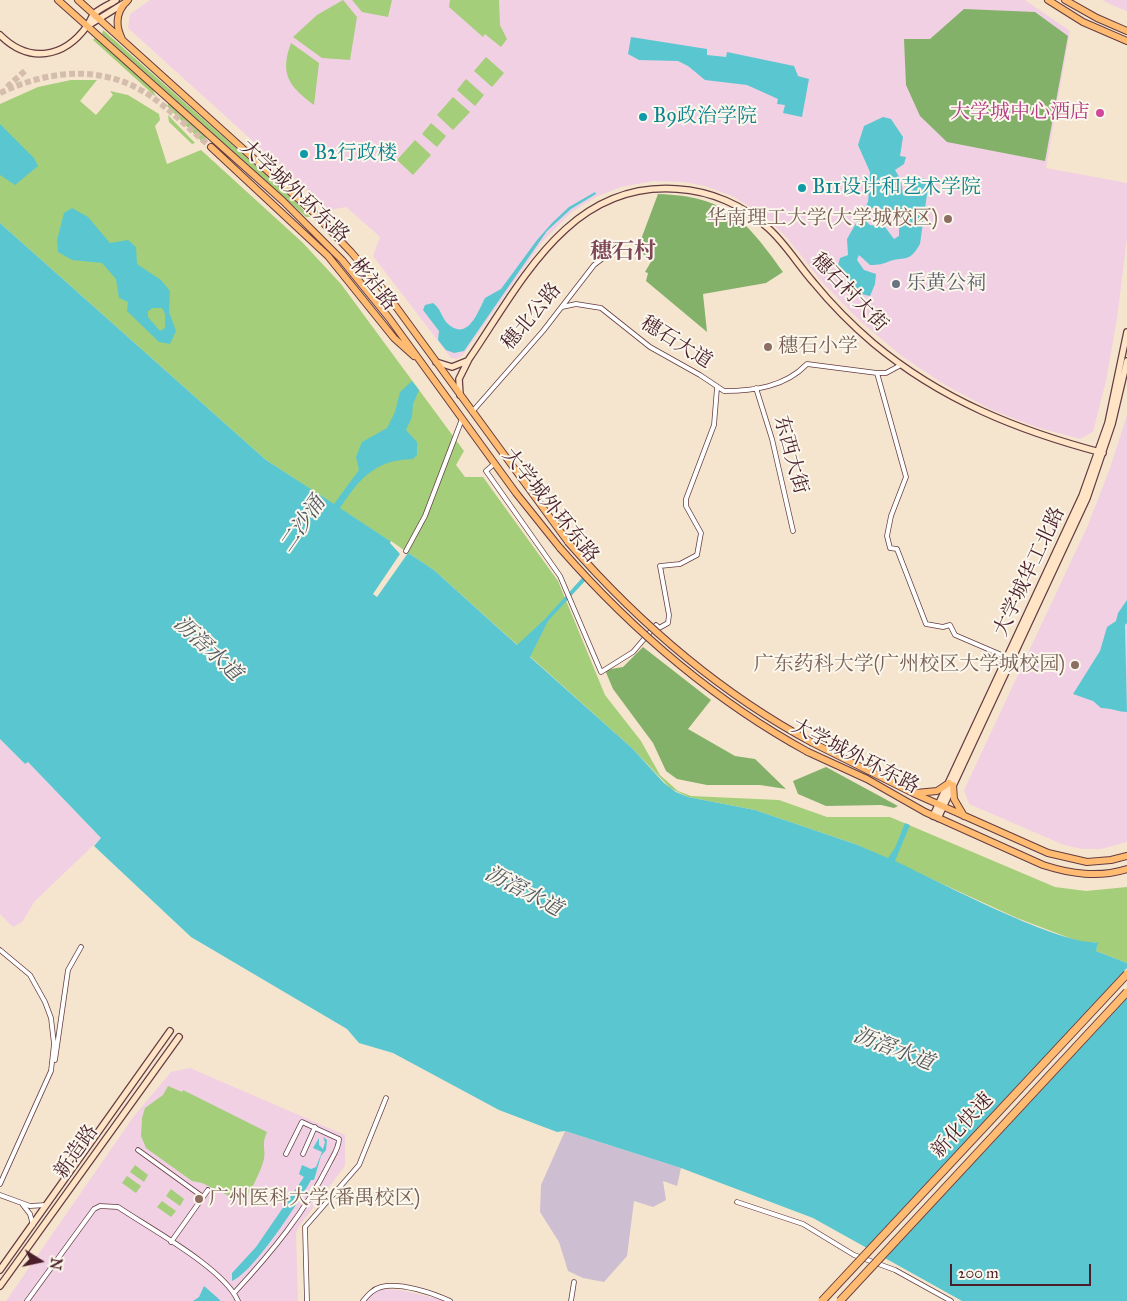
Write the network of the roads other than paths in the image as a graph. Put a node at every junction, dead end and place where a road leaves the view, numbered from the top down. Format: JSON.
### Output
{"nodes":[{"id":1,"x":58,"y":0,"type":"edge"},
{"id":2,"x":78,"y":0,"type":"edge"},
{"id":3,"x":116,"y":0,"type":"edge"},
{"id":4,"x":128,"y":0,"type":"edge"},
{"id":5,"x":1048,"y":0,"type":"edge"},
{"id":6,"x":1065,"y":0,"type":"edge"},
{"id":7,"x":96,"y":16,"type":"junction"},
{"id":8,"x":87,"y":26,"type":"junction"},
{"id":9,"x":1115,"y":26,"type":"junction"},
{"id":10,"x":1127,"y":27,"type":"edge"},
{"id":11,"x":1127,"y":31,"type":"edge"},
{"id":12,"x":0,"y":35,"type":"edge"},
{"id":13,"x":1127,"y":41,"type":"edge"},
{"id":14,"x":124,"y":42,"type":"junction"},
{"id":15,"x":211,"y":147,"type":"tunnel mouth"},
{"id":16,"x":315,"y":214,"type":"junction"},
{"id":17,"x":307,"y":223,"type":"junction"},
{"id":18,"x":618,"y":246,"type":"dead end"},
{"id":19,"x":378,"y":284,"type":"junction"},
{"id":20,"x":369,"y":292,"type":"junction"},
{"id":21,"x":562,"y":307,"type":"junction"},
{"id":22,"x":1127,"y":332,"type":"edge"},
{"id":23,"x":469,"y":359,"type":"junction"},
{"id":24,"x":435,"y":361,"type":"junction"},
{"id":25,"x":1127,"y":361,"type":"edge"},
{"id":26,"x":421,"y":362,"type":"junction"},
{"id":27,"x":899,"y":366,"type":"dead end"},
{"id":28,"x":877,"y":373,"type":"junction"},
{"id":29,"x":717,"y":388,"type":"junction"},
{"id":30,"x":756,"y":388,"type":"junction"},
{"id":31,"x":461,"y":396,"type":"junction"},
{"id":32,"x":472,"y":412,"type":"junction"},
{"id":33,"x":462,"y":419,"type":"junction"},
{"id":34,"x":1101,"y":452,"type":"junction"},
{"id":35,"x":494,"y":464,"type":"junction"},
{"id":36,"x":793,"y":531,"type":"dead end"},
{"id":37,"x":406,"y":551,"type":"dead end"},
{"id":38,"x":1004,"y":656,"type":"dead end"},
{"id":39,"x":951,"y":784,"type":"junction"},
{"id":40,"x":913,"y":793,"type":"junction"},
{"id":41,"x":941,"y":806,"type":"junction"},
{"id":42,"x":965,"y":816,"type":"junction"},
{"id":43,"x":936,"y":817,"type":"junction"},
{"id":44,"x":976,"y":822,"type":"junction"},
{"id":45,"x":972,"y":833,"type":"junction"},
{"id":46,"x":1127,"y":856,"type":"edge"},
{"id":47,"x":1127,"y":869,"type":"edge"},
{"id":48,"x":81,"y":946,"type":"dead end"},
{"id":49,"x":0,"y":950,"type":"edge"},
{"id":50,"x":1127,"y":974,"type":"edge"},
{"id":51,"x":1127,"y":992,"type":"edge"},
{"id":52,"x":170,"y":1031,"type":"dead end"},
{"id":53,"x":179,"y":1037,"type":"dead end"},
{"id":54,"x":51,"y":1071,"type":"junction"},
{"id":55,"x":386,"y":1098,"type":"dead end"},
{"id":56,"x":314,"y":1127,"type":"junction"},
{"id":57,"x":138,"y":1150,"type":"dead end"},
{"id":58,"x":286,"y":1154,"type":"dead end"},
{"id":59,"x":303,"y":1154,"type":"dead end"},
{"id":60,"x":0,"y":1184,"type":"edge"},
{"id":61,"x":208,"y":1190,"type":"dead end"},
{"id":62,"x":0,"y":1195,"type":"edge"},
{"id":63,"x":203,"y":1197,"type":"junction"},
{"id":64,"x":736,"y":1202,"type":"dead end"},
{"id":65,"x":21,"y":1204,"type":"junction"},
{"id":66,"x":48,"y":1204,"type":"junction"},
{"id":67,"x":33,"y":1225,"type":"junction"},
{"id":68,"x":171,"y":1242,"type":"junction"},
{"id":69,"x":0,"y":1270,"type":"edge"},
{"id":70,"x":574,"y":1282,"type":"dead end"},
{"id":71,"x":0,"y":1286,"type":"edge"},
{"id":72,"x":234,"y":1292,"type":"junction"},
{"id":73,"x":27,"y":1301,"type":"edge"},
{"id":74,"x":238,"y":1301,"type":"edge"},
{"id":75,"x":307,"y":1301,"type":"edge"},
{"id":76,"x":363,"y":1301,"type":"edge"},
{"id":77,"x":450,"y":1301,"type":"edge"},
{"id":78,"x":571,"y":1301,"type":"edge"},
{"id":79,"x":822,"y":1301,"type":"edge"},
{"id":80,"x":840,"y":1301,"type":"edge"},
{"id":81,"x":951,"y":1301,"type":"edge"}],
"edges":[{"from":1,"to":8,"type":"main road","name":"大学城外环东路"},
{"from":2,"to":7,"type":"main road","name":"大学城外环东路"},
{"from":3,"to":7,"type":"main road"},
{"from":4,"to":7,"type":"main road"},
{"from":4,"to":14,"type":"main road"},
{"from":5,"to":13,"type":"main road"},
{"from":6,"to":9,"type":"main road"},
{"from":7,"to":8,"type":"main road"},
{"from":7,"to":14,"type":"main road","name":"大学城外环东路"},
{"from":8,"to":12,"type":"main road"},
{"from":8,"to":17,"type":"main road","name":"大学城外环东路"},
{"from":9,"to":10,"type":"main road"},
{"from":9,"to":11,"type":"main road"},
{"from":14,"to":16,"type":"main road","name":"大学城外环东路"},
{"from":15,"to":26,"type":"main road","name":"彬社路"},
{"from":16,"to":17,"type":"main road"},
{"from":16,"to":19,"type":"main road","name":"大学城外环东路"},
{"from":17,"to":20,"type":"main road","name":"大学城外环东路"},
{"from":18,"to":21,"type":"street","name":"穗北公路"},
{"from":19,"to":20,"type":"main road"},
{"from":19,"to":24,"type":"main road","name":"大学城外环东路"},
{"from":20,"to":26,"type":"main road","name":"大学城外环东路"},
{"from":21,"to":29,"type":"street","name":"穗石大道"},
{"from":21,"to":32,"type":"street","name":"穗北公路"},
{"from":22,"to":34,"type":"main road","name":"大学城华工北路"},
{"from":23,"to":24,"type":"main road"},
{"from":23,"to":31,"type":"main road","name":"穗石村大街"},
{"from":23,"to":34,"type":"main road","name":"穗石村大街"},
{"from":24,"to":31,"type":"main road","name":"大学城外环东路"},
{"from":25,"to":34,"type":"main road","name":"大学城华工北路"},
{"from":26,"to":33,"type":"main road","name":"大学城外环东路"},
{"from":27,"to":28,"type":"street"},
{"from":28,"to":30,"type":"street"},
{"from":28,"to":38,"type":"street"},
{"from":29,"to":30,"type":"street"},
{"from":29,"to":35,"type":"street","name":"穗石大道"},
{"from":30,"to":36,"type":"street","name":"东西大街"},
{"from":31,"to":32,"type":"main road","name":"大学城外环东路"},
{"from":32,"to":40,"type":"main road","name":"大学城外环东路","bridge":true},
{"from":33,"to":35,"type":"main road","name":"大学城外环东路"},
{"from":33,"to":37,"type":"street"},
{"from":34,"to":39,"type":"main road","name":"大学城华工北路"},
{"from":35,"to":43,"type":"main road","name":"大学城外环东路","bridge":true},
{"from":39,"to":40,"type":"main road"},
{"from":39,"to":41,"type":"main road","name":"大学城华工北路"},
{"from":39,"to":42,"type":"main road"},
{"from":40,"to":41,"type":"main road","name":"大学城外环东路"},
{"from":41,"to":42,"type":"main road","name":"大学城外环东路"},
{"from":41,"to":43,"type":"main road","name":"大学城华工北路"},
{"from":42,"to":44,"type":"main road","name":"大学城外环东路"},
{"from":43,"to":45,"type":"main road","name":"大学城外环东路"},
{"from":44,"to":45,"type":"main road"},
{"from":44,"to":46,"type":"main road","name":"大学城外环东路"},
{"from":45,"to":47,"type":"main road","name":"大学城外环东路"},
{"from":48,"to":54,"type":"street"},
{"from":49,"to":54,"type":"street"},
{"from":50,"to":79,"type":"highway","name":"新化快速","bridge":true},
{"from":51,"to":80,"type":"highway","name":"新化快速","bridge":true},
{"from":52,"to":66,"type":"main road","name":"新造路"},
{"from":53,"to":71,"type":"main road","name":"新造路"},
{"from":54,"to":60,"type":"street"},
{"from":55,"to":75,"type":"street"},
{"from":56,"to":58,"type":"street"},
{"from":56,"to":59,"type":"street"},
{"from":56,"to":72,"type":"street"},
{"from":57,"to":63,"type":"street"},
{"from":61,"to":63,"type":"street"},
{"from":62,"to":65,"type":"street"},
{"from":63,"to":68,"type":"street"},
{"from":64,"to":81,"type":"street"},
{"from":65,"to":66,"type":"street"},
{"from":65,"to":67,"type":"street"},
{"from":66,"to":67,"type":"main road","name":"新造路"},
{"from":67,"to":69,"type":"main road","name":"新造路"},
{"from":68,"to":72,"type":"street"},
{"from":68,"to":73,"type":"street"},
{"from":70,"to":78,"type":"street"},
{"from":72,"to":74,"type":"street"},
{"from":76,"to":77,"type":"street"}]}
